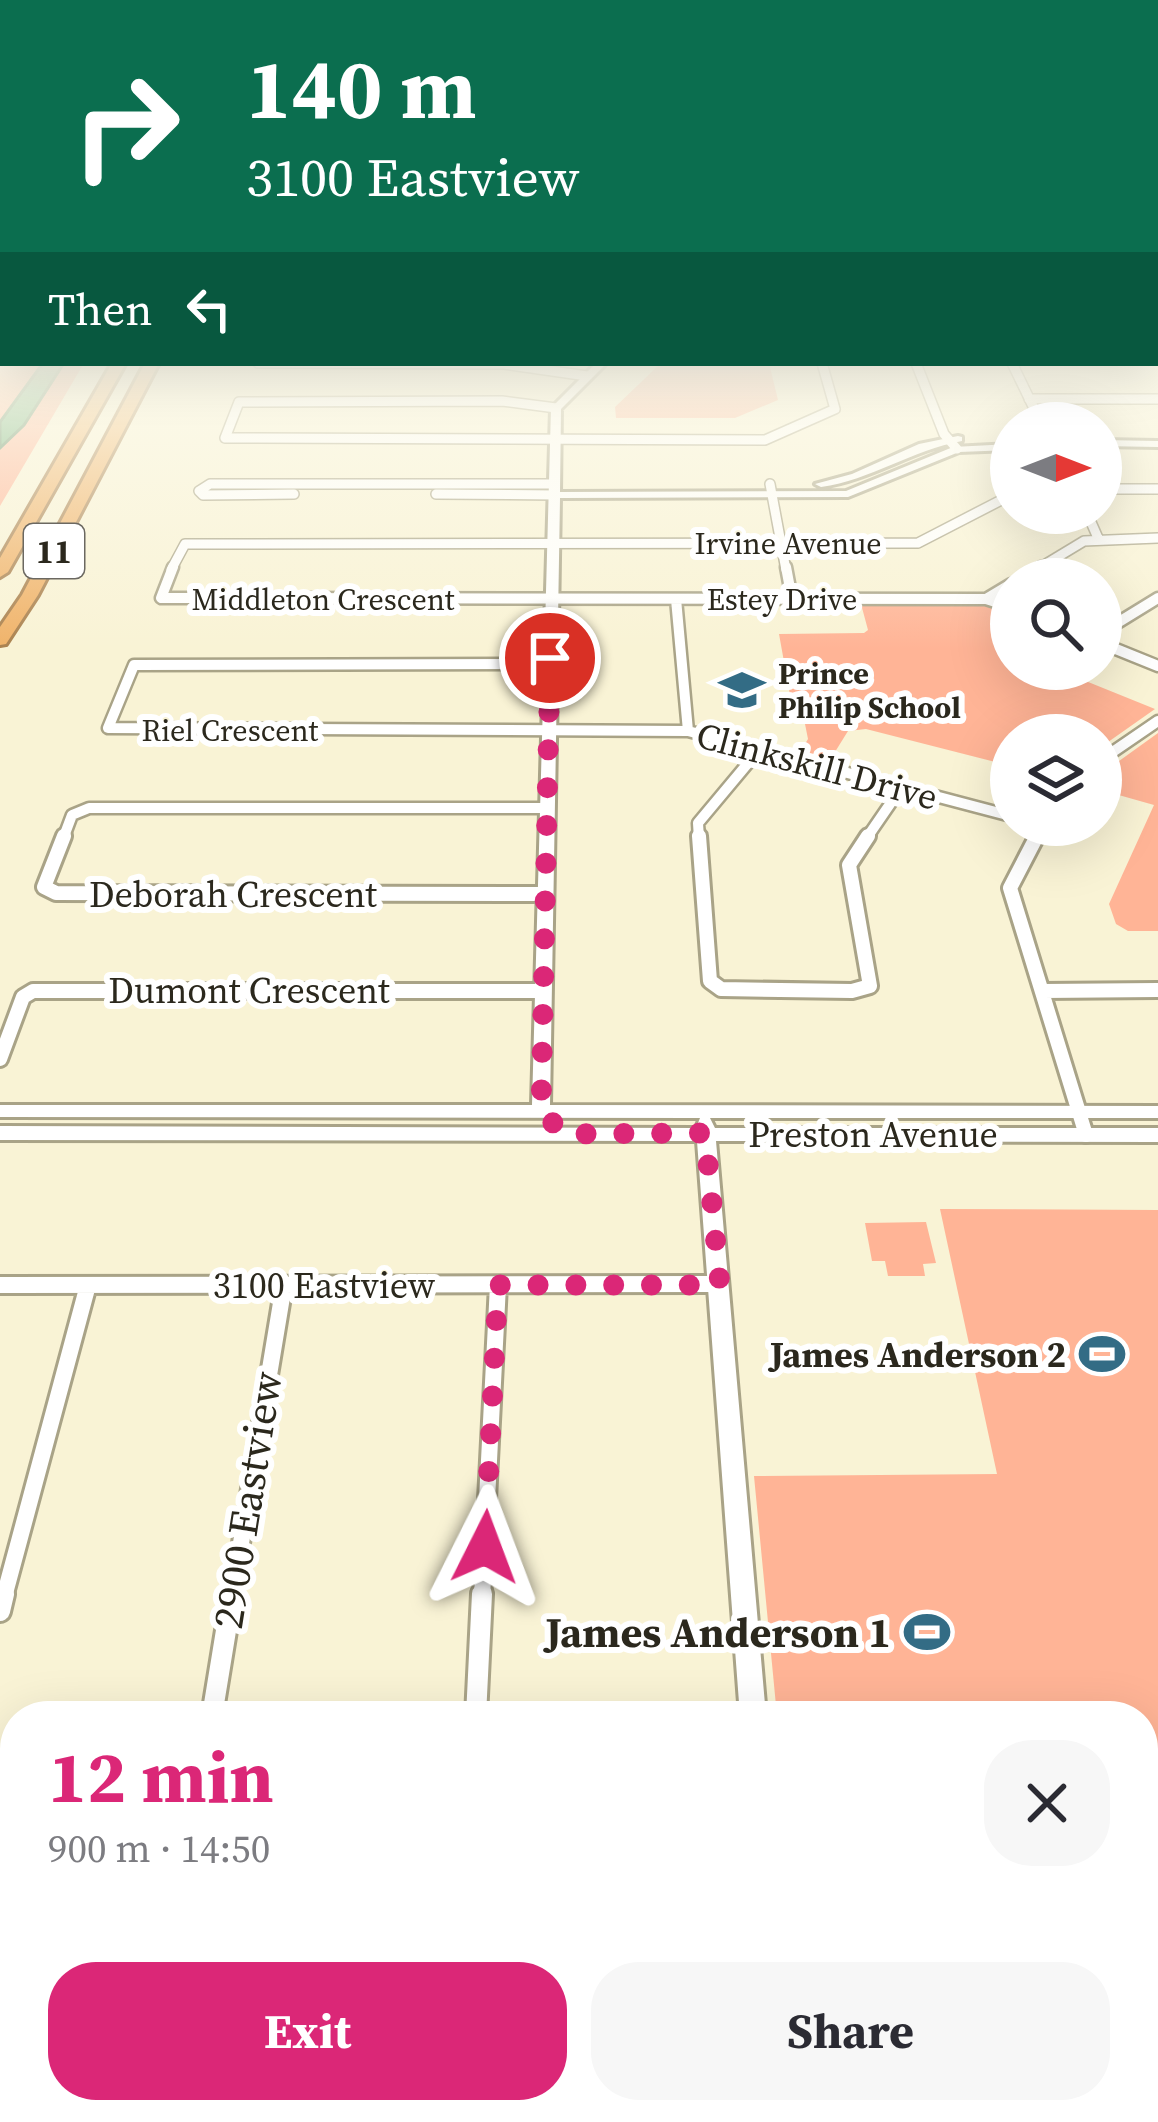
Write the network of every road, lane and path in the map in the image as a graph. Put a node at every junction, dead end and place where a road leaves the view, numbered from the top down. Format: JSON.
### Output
{"nodes":[{"id":1,"x":69,"y":451,"type":"edge"},
{"id":2,"x":106,"y":451,"type":"edge"},
{"id":3,"x":555,"y":451,"type":"edge"},
{"id":4,"x":939,"y":451,"type":"edge"},
{"id":5,"x":771,"y":489,"type":"junction"},
{"id":6,"x":1122,"y":489,"type":"edge"},
{"id":7,"x":1158,"y":489,"type":"edge"},
{"id":8,"x":555,"y":490,"type":"junction"},
{"id":9,"x":990,"y":506,"type":"edge"},
{"id":10,"x":1096,"y":534,"type":"edge"},
{"id":11,"x":1098,"y":538,"type":"junction"},
{"id":12,"x":1158,"y":538,"type":"edge"},
{"id":13,"x":553,"y":543,"type":"junction"},
{"id":14,"x":782,"y":543,"type":"junction"},
{"id":15,"x":1060,"y":558,"type":"edge"},
{"id":16,"x":0,"y":572,"type":"edge"},
{"id":17,"x":990,"y":596,"type":"edge"},
{"id":18,"x":791,"y":598,"type":"junction"},
{"id":19,"x":986,"y":598,"type":"junction"},
{"id":20,"x":1158,"y":598,"type":"edge"},
{"id":21,"x":552,"y":599,"type":"junction"},
{"id":22,"x":676,"y":599,"type":"junction"},
{"id":23,"x":990,"y":600,"type":"edge"},
{"id":24,"x":1122,"y":620,"type":"edge"},
{"id":25,"x":1,"y":639,"type":"edge"},
{"id":26,"x":1122,"y":651,"type":"edge"},
{"id":27,"x":550,"y":664,"type":"junction"},
{"id":28,"x":1158,"y":666,"type":"edge"},
{"id":29,"x":1158,"y":721,"type":"edge"},
{"id":30,"x":550,"y":730,"type":"junction"},
{"id":31,"x":688,"y":730,"type":"junction"},
{"id":32,"x":1122,"y":746,"type":"edge"},
{"id":33,"x":759,"y":750,"type":"junction"},
{"id":34,"x":901,"y":788,"type":"junction"},
{"id":35,"x":547,"y":808,"type":"junction"},
{"id":36,"x":990,"y":811,"type":"edge"},
{"id":37,"x":1032,"y":846,"type":"edge"},
{"id":38,"x":545,"y":894,"type":"junction"},
{"id":39,"x":1158,"y":990,"type":"edge"},
{"id":40,"x":543,"y":991,"type":"junction"},
{"id":41,"x":1042,"y":991,"type":"junction"},
{"id":42,"x":0,"y":1059,"type":"edge"},
{"id":43,"x":541,"y":1111,"type":"junction"},
{"id":44,"x":1078,"y":1112,"type":"junction"},
{"id":45,"x":1158,"y":1112,"type":"edge"},
{"id":46,"x":0,"y":1115,"type":"edge"},
{"id":47,"x":704,"y":1122,"type":"junction"},
{"id":48,"x":443,"y":1132,"type":"junction"},
{"id":49,"x":0,"y":1133,"type":"edge"},
{"id":50,"x":564,"y":1134,"type":"junction"},
{"id":51,"x":1086,"y":1135,"type":"junction"},
{"id":52,"x":1158,"y":1135,"type":"edge"},
{"id":53,"x":0,"y":1285,"type":"edge"},
{"id":54,"x":88,"y":1285,"type":"junction"},
{"id":55,"x":284,"y":1285,"type":"junction"},
{"id":56,"x":498,"y":1285,"type":"junction"},
{"id":57,"x":720,"y":1285,"type":"junction"},
{"id":58,"x":0,"y":1611,"type":"edge"},
{"id":59,"x":215,"y":1701,"type":"edge"},
{"id":60,"x":477,"y":1701,"type":"edge"},
{"id":61,"x":752,"y":1701,"type":"edge"}],
"edges":[{"from":1,"to":16,"type":"highway","number":"11"},
{"from":2,"to":25,"type":"highway","number":"11"},
{"from":3,"to":8,"type":"street"},
{"from":4,"to":5,"type":"street"},
{"from":5,"to":8,"type":"street"},
{"from":5,"to":14,"type":"street"},
{"from":6,"to":7,"type":"street"},
{"from":8,"to":8,"type":"street"},
{"from":8,"to":13,"type":"street"},
{"from":9,"to":14,"type":"street","name":"Irvine Avenue"},
{"from":10,"to":11,"type":"street"},
{"from":11,"to":12,"type":"street"},
{"from":11,"to":15,"type":"street"},
{"from":13,"to":14,"type":"street","name":"Irvine Avenue"},
{"from":13,"to":21,"type":"street"},
{"from":13,"to":21,"type":"street","name":"Middleton Crescent"},
{"from":14,"to":18,"type":"street"},
{"from":17,"to":19,"type":"street"},
{"from":18,"to":19,"type":"street","name":"Estey Drive"},
{"from":18,"to":22,"type":"street","name":"Estey Drive"},
{"from":19,"to":23,"type":"street","name":"Estey Drive"},
{"from":20,"to":24,"type":"street"},
{"from":21,"to":22,"type":"street","name":"Estey Drive"},
{"from":21,"to":27,"type":"street"},
{"from":22,"to":31,"type":"street"},
{"from":26,"to":28,"type":"street"},
{"from":27,"to":30,"type":"street"},
{"from":27,"to":30,"type":"street","name":"Riel Crescent"},
{"from":29,"to":32,"type":"street"},
{"from":30,"to":31,"type":"street","name":"Clinkskill Drive"},
{"from":30,"to":35,"type":"street"},
{"from":31,"to":33,"type":"street","name":"Clinkskill Drive"},
{"from":33,"to":34,"type":"street","name":"Clinkskill Drive"},
{"from":33,"to":34,"type":"street"},
{"from":34,"to":36,"type":"street","name":"Clinkskill Drive"},
{"from":35,"to":38,"type":"street"},
{"from":35,"to":38,"type":"street","name":"Deborah Crescent"},
{"from":37,"to":41,"type":"street"},
{"from":38,"to":40,"type":"street"},
{"from":39,"to":41,"type":"street"},
{"from":40,"to":42,"type":"street","name":"Dumont Crescent"},
{"from":40,"to":43,"type":"street"},
{"from":41,"to":44,"type":"street"},
{"from":43,"to":46,"type":"street","name":"Preston Avenue"},
{"from":43,"to":47,"type":"street","name":"Preston Avenue"},
{"from":43,"to":48,"type":"street","name":"Preston Avenue"},
{"from":43,"to":50,"type":"street"},
{"from":44,"to":45,"type":"street","name":"Preston Avenue"},
{"from":44,"to":47,"type":"street","name":"Preston Avenue"},
{"from":44,"to":51,"type":"street"},
{"from":47,"to":50,"type":"street","name":"Preston Avenue"},
{"from":47,"to":51,"type":"street","name":"Preston Avenue"},
{"from":47,"to":57,"type":"street"},
{"from":48,"to":49,"type":"street","name":"Preston Avenue"},
{"from":48,"to":50,"type":"street","name":"Preston Avenue"},
{"from":51,"to":52,"type":"street","name":"Preston Avenue"},
{"from":53,"to":54,"type":"street","name":"3100 Eastview"},
{"from":54,"to":55,"type":"street","name":"3100 Eastview"},
{"from":54,"to":58,"type":"street"},
{"from":55,"to":56,"type":"street","name":"3100 Eastview"},
{"from":55,"to":59,"type":"street","name":"2900 Eastview"},
{"from":56,"to":57,"type":"street","name":"3100 Eastview"},
{"from":56,"to":60,"type":"street"},
{"from":57,"to":61,"type":"street"}]}
